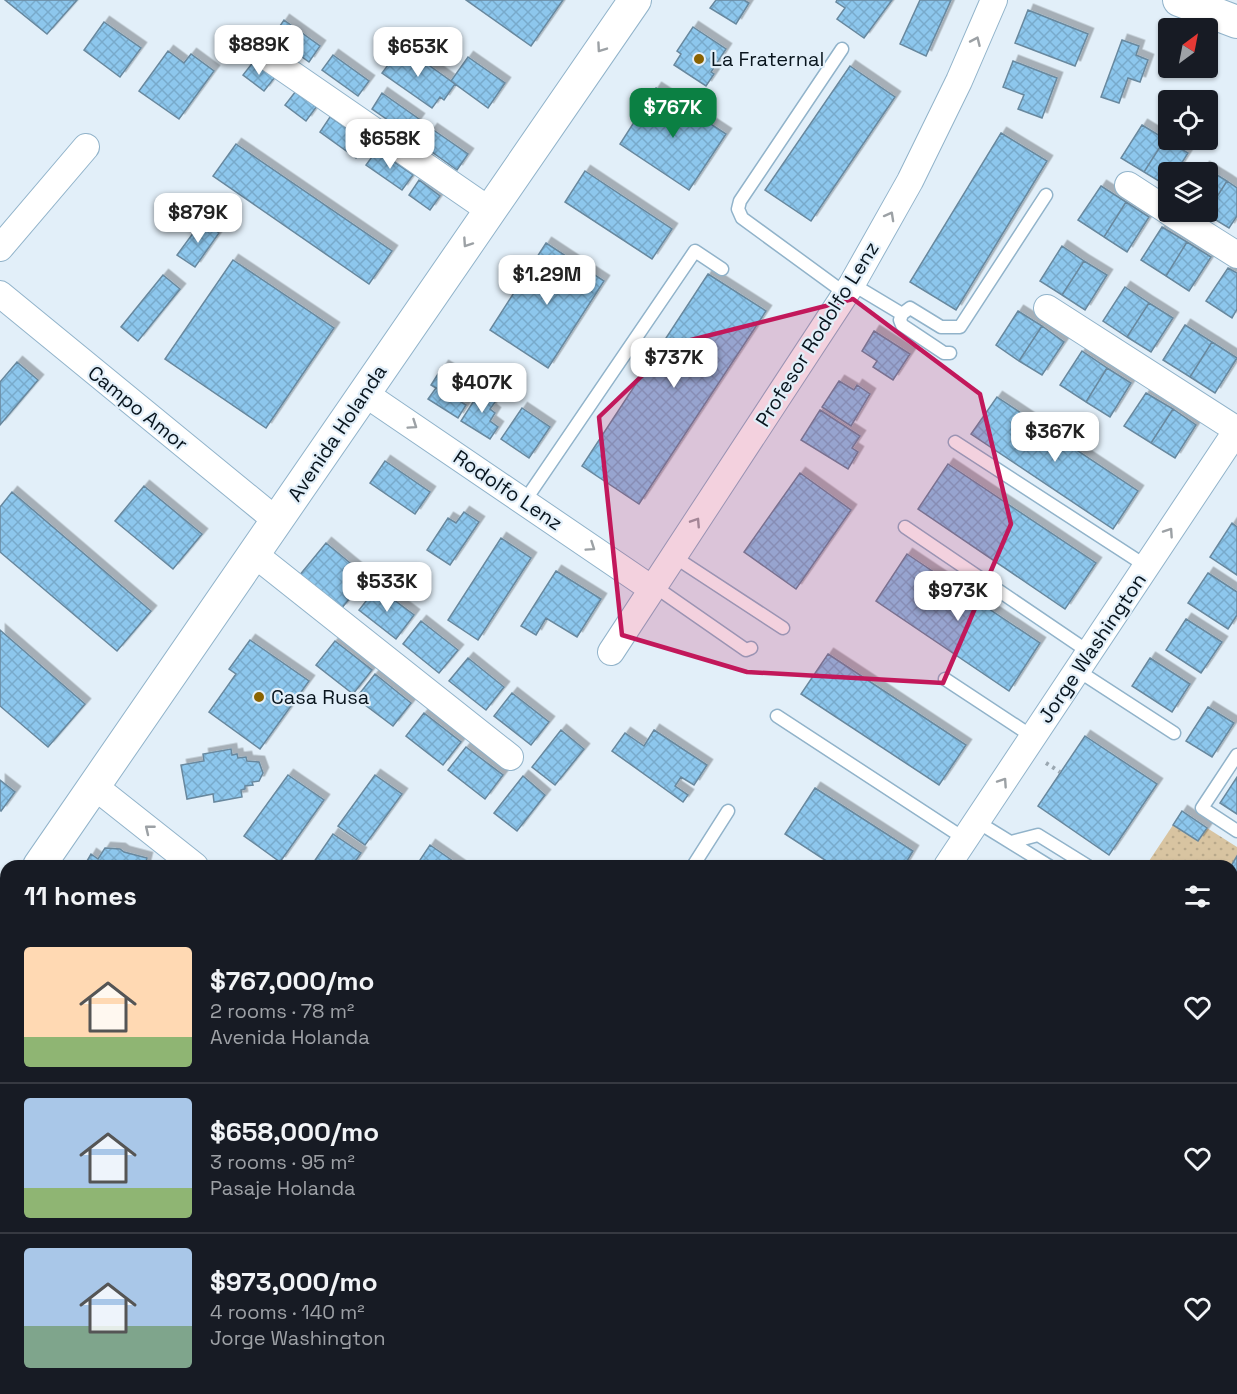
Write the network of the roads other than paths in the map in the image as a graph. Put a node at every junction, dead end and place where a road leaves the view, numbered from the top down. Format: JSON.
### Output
{"nodes":[{"id":1,"x":635,"y":0,"type":"edge"},
{"id":2,"x":994,"y":0,"type":"edge"},
{"id":3,"x":1179,"y":0,"type":"edge"},
{"id":4,"x":1237,"y":22,"type":"edge"},
{"id":5,"x":842,"y":49,"type":"dead end"},
{"id":6,"x":270,"y":59,"type":"dead end"},
{"id":7,"x":86,"y":147,"type":"dead end"},
{"id":8,"x":1128,"y":184,"type":"dead end"},
{"id":9,"x":1046,"y":195,"type":"dead end"},
{"id":10,"x":1158,"y":204,"type":"edge"},
{"id":11,"x":489,"y":210,"type":"junction"},
{"id":12,"x":1186,"y":222,"type":"edge"},
{"id":13,"x":0,"y":248,"type":"edge"},
{"id":14,"x":1237,"y":255,"type":"edge"},
{"id":15,"x":722,"y":269,"type":"dead end"},
{"id":16,"x":849,"y":289,"type":"junction"},
{"id":17,"x":0,"y":294,"type":"edge"},
{"id":18,"x":1047,"y":308,"type":"dead end"},
{"id":19,"x":902,"y":314,"type":"junction"},
{"id":20,"x":950,"y":353,"type":"dead end"},
{"id":21,"x":364,"y":393,"type":"junction"},
{"id":22,"x":1237,"y":430,"type":"edge"},
{"id":23,"x":955,"y":442,"type":"dead end"},
{"id":24,"x":525,"y":502,"type":"junction"},
{"id":25,"x":276,"y":521,"type":"junction"},
{"id":26,"x":905,"y":527,"type":"dead end"},
{"id":27,"x":254,"y":554,"type":"junction"},
{"id":28,"x":673,"y":556,"type":"junction"},
{"id":29,"x":1146,"y":566,"type":"junction"},
{"id":30,"x":653,"y":587,"type":"junction"},
{"id":31,"x":783,"y":628,"type":"dead end"},
{"id":32,"x":751,"y":648,"type":"dead end"},
{"id":33,"x":611,"y":652,"type":"dead end"},
{"id":34,"x":1083,"y":662,"type":"junction"},
{"id":35,"x":945,"y":679,"type":"dead end"},
{"id":36,"x":777,"y":716,"type":"dead end"},
{"id":37,"x":1174,"y":734,"type":"dead end"},
{"id":38,"x":1032,"y":737,"type":"junction"},
{"id":39,"x":1237,"y":755,"type":"edge"},
{"id":40,"x":510,"y":757,"type":"dead end"},
{"id":41,"x":94,"y":786,"type":"junction"},
{"id":42,"x":728,"y":811,"type":"dead end"},
{"id":43,"x":1237,"y":831,"type":"edge"},
{"id":44,"x":1011,"y":842,"type":"junction"},
{"id":45,"x":962,"y":850,"type":"edge"},
{"id":46,"x":43,"y":860,"type":"edge"},
{"id":47,"x":187,"y":860,"type":"edge"},
{"id":48,"x":697,"y":860,"type":"edge"},
{"id":49,"x":1040,"y":860,"type":"edge"},
{"id":50,"x":1078,"y":860,"type":"edge"}],
"edges":[{"from":1,"to":11,"type":"street","name":"Avenida Holanda","one_way":true},
{"from":16,"to":2,"type":"street","name":"Profesor Rodolfo Lenz","one_way":true},
{"from":3,"to":4,"type":"street"},
{"from":5,"to":16,"type":"lane"},
{"from":6,"to":11,"type":"street"},
{"from":7,"to":13,"type":"street"},
{"from":8,"to":10,"type":"street"},
{"from":9,"to":19,"type":"lane"},
{"from":11,"to":21,"type":"street","name":"Avenida Holanda","one_way":true},
{"from":12,"to":14,"type":"street"},
{"from":15,"to":24,"type":"lane"},
{"from":16,"to":19,"type":"lane"},
{"from":28,"to":16,"type":"street","name":"Profesor Rodolfo Lenz","one_way":true},
{"from":17,"to":25,"type":"street","name":"Campo Amor"},
{"from":18,"to":22,"type":"street"},
{"from":19,"to":20,"type":"lane"},
{"from":21,"to":24,"type":"street","name":"Rodolfo Lenz","one_way":true},
{"from":21,"to":25,"type":"street","name":"Avenida Holanda"},
{"from":29,"to":22,"type":"street","name":"Jorge Washington","one_way":true},
{"from":23,"to":29,"type":"lane"},
{"from":24,"to":30,"type":"street","name":"Rodolfo Lenz","one_way":true},
{"from":25,"to":27,"type":"street","name":"Avenida Holanda"},
{"from":26,"to":34,"type":"lane"},
{"from":27,"to":40,"type":"street"},
{"from":27,"to":41,"type":"street","name":"Avenida Holanda"},
{"from":28,"to":30,"type":"street","name":"Profesor Rodolfo Lenz"},
{"from":28,"to":31,"type":"lane"},
{"from":29,"to":34,"type":"street","name":"Jorge Washington"},
{"from":30,"to":32,"type":"lane"},
{"from":30,"to":33,"type":"street","name":"Profesor Rodolfo Lenz"},
{"from":34,"to":37,"type":"lane"},
{"from":34,"to":38,"type":"street","name":"Jorge Washington"},
{"from":35,"to":38,"type":"lane"},
{"from":36,"to":45,"type":"lane"},
{"from":45,"to":38,"type":"street","name":"Jorge Washington","one_way":true},
{"from":39,"to":43,"type":"lane"},
{"from":41,"to":46,"type":"street","name":"Avenida Holanda"},
{"from":47,"to":41,"type":"street","one_way":true},
{"from":42,"to":48,"type":"lane"},
{"from":44,"to":45,"type":"lane"},
{"from":44,"to":49,"type":"lane"},
{"from":44,"to":50,"type":"lane"}]}
